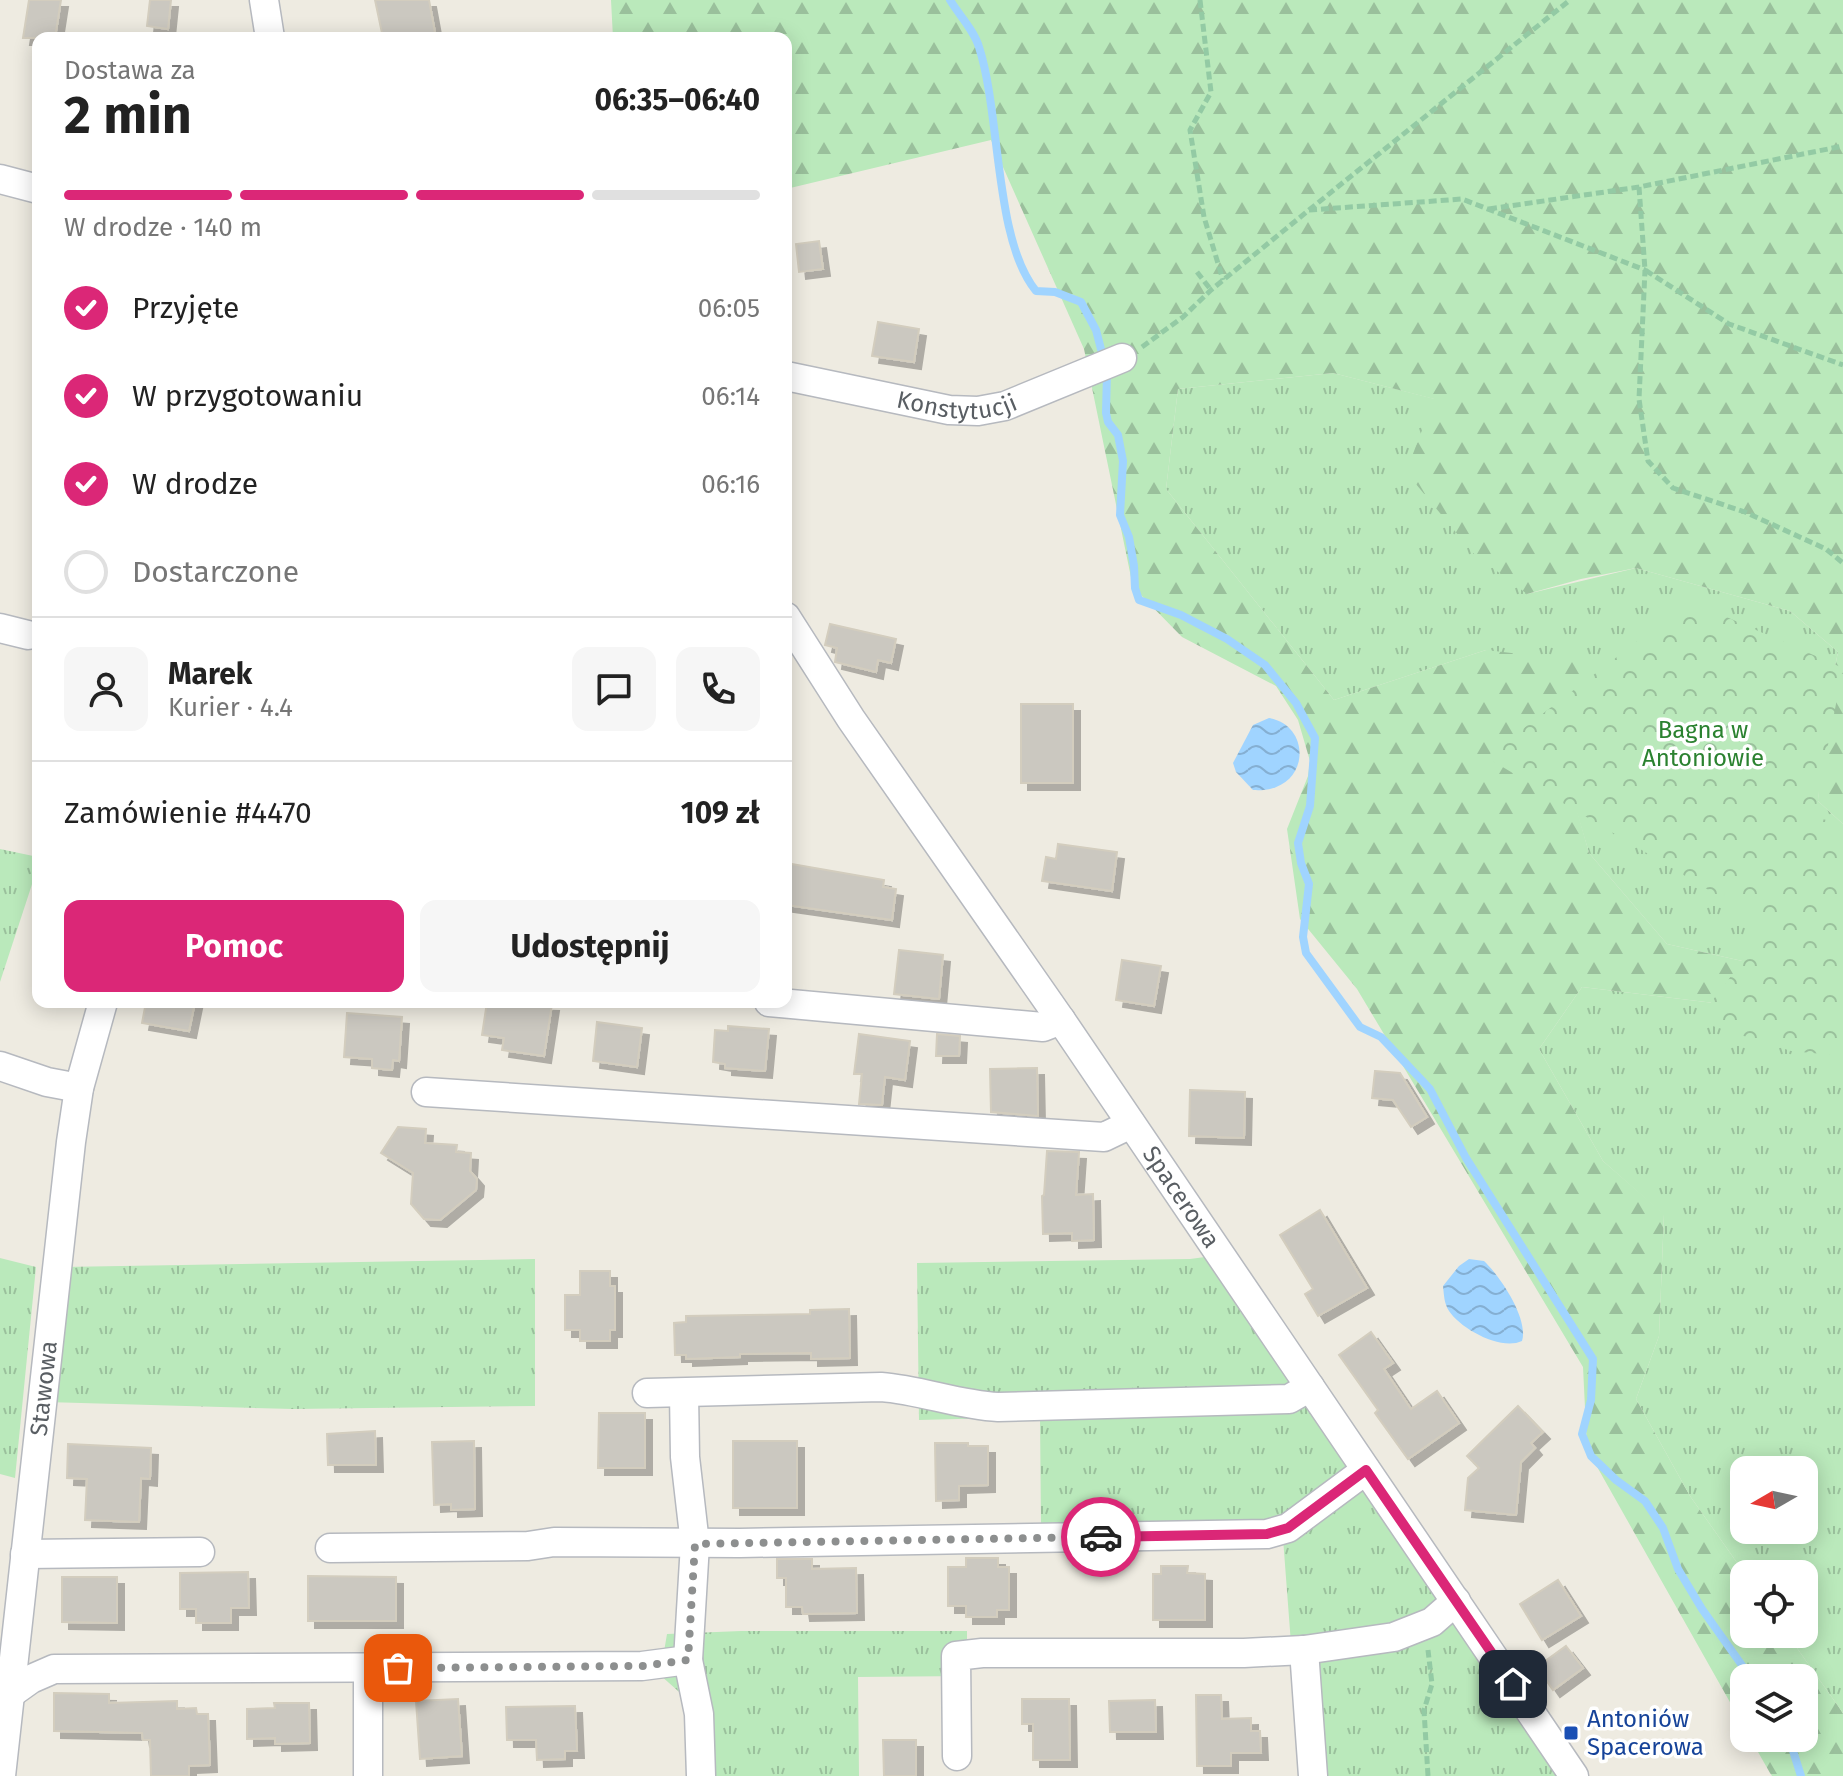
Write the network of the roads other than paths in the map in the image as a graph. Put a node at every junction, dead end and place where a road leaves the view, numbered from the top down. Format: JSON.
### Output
{"nodes":[{"id":1,"x":264,"y":0,"type":"edge"},
{"id":2,"x":269,"y":32,"type":"edge"},
{"id":3,"x":0,"y":179,"type":"edge"},
{"id":4,"x":32,"y":187,"type":"edge"},
{"id":5,"x":1122,"y":358,"type":"road end"},
{"id":6,"x":792,"y":377,"type":"edge"},
{"id":7,"x":792,"y":626,"type":"edge"},
{"id":8,"x":0,"y":628,"type":"edge"},
{"id":9,"x":28,"y":635,"type":"dead end"},
{"id":10,"x":792,"y":1004,"type":"edge"},
{"id":11,"x":101,"y":1008,"type":"edge"},
{"id":12,"x":1061,"y":1020,"type":"junction"},
{"id":13,"x":0,"y":1066,"type":"edge"},
{"id":14,"x":79,"y":1088,"type":"junction"},
{"id":15,"x":426,"y":1092,"type":"dead end"},
{"id":16,"x":1131,"y":1124,"type":"junction"},
{"id":17,"x":1310,"y":1387,"type":"junction"},
{"id":18,"x":647,"y":1393,"type":"dead end"},
{"id":19,"x":684,"y":1393,"type":"junction"},
{"id":20,"x":1366,"y":1470,"type":"junction"},
{"id":21,"x":695,"y":1544,"type":"junction"},
{"id":22,"x":330,"y":1548,"type":"dead end"},
{"id":23,"x":200,"y":1552,"type":"dead end"},
{"id":24,"x":25,"y":1554,"type":"junction"},
{"id":25,"x":1456,"y":1601,"type":"junction"},
{"id":26,"x":8,"y":1636,"type":"edge"},
{"id":27,"x":1304,"y":1650,"type":"junction"},
{"id":28,"x":688,"y":1660,"type":"junction"},
{"id":29,"x":368,"y":1668,"type":"junction"},
{"id":30,"x":54,"y":1669,"type":"junction"},
{"id":31,"x":10,"y":1694,"type":"junction"},
{"id":32,"x":957,"y":1756,"type":"dead end"},
{"id":33,"x":1,"y":1776,"type":"edge"},
{"id":34,"x":368,"y":1776,"type":"edge"},
{"id":35,"x":701,"y":1776,"type":"edge"},
{"id":36,"x":1313,"y":1776,"type":"edge"},
{"id":37,"x":1574,"y":1776,"type":"edge"}],
"edges":[{"from":1,"to":2,"type":"street"},
{"from":3,"to":4,"type":"street"},
{"from":5,"to":6,"type":"street","name":"Konstytucji"},
{"from":7,"to":12,"type":"street","name":"Spacerowa"},
{"from":8,"to":9,"type":"street"},
{"from":10,"to":12,"type":"street"},
{"from":11,"to":14,"type":"street","name":"Stawowa"},
{"from":12,"to":16,"type":"street","name":"Spacerowa"},
{"from":13,"to":14,"type":"street"},
{"from":14,"to":24,"type":"street","name":"Stawowa"},
{"from":15,"to":16,"type":"street"},
{"from":16,"to":17,"type":"street","name":"Spacerowa"},
{"from":17,"to":19,"type":"street"},
{"from":17,"to":20,"type":"street","name":"Spacerowa"},
{"from":18,"to":19,"type":"street"},
{"from":19,"to":21,"type":"street"},
{"from":20,"to":21,"type":"street"},
{"from":20,"to":25,"type":"street","name":"Spacerowa"},
{"from":21,"to":22,"type":"street"},
{"from":21,"to":28,"type":"street"},
{"from":23,"to":24,"type":"street"},
{"from":24,"to":26,"type":"street","name":"Stawowa"},
{"from":25,"to":27,"type":"street"},
{"from":25,"to":37,"type":"street","name":"Spacerowa"},
{"from":26,"to":30,"type":"street"},
{"from":26,"to":31,"type":"street","name":"Stawowa"},
{"from":27,"to":32,"type":"street"},
{"from":27,"to":36,"type":"street"},
{"from":28,"to":29,"type":"street"},
{"from":28,"to":35,"type":"street"},
{"from":29,"to":30,"type":"street"},
{"from":29,"to":34,"type":"street"},
{"from":30,"to":31,"type":"street"},
{"from":31,"to":33,"type":"street","name":"Stawowa"}]}
